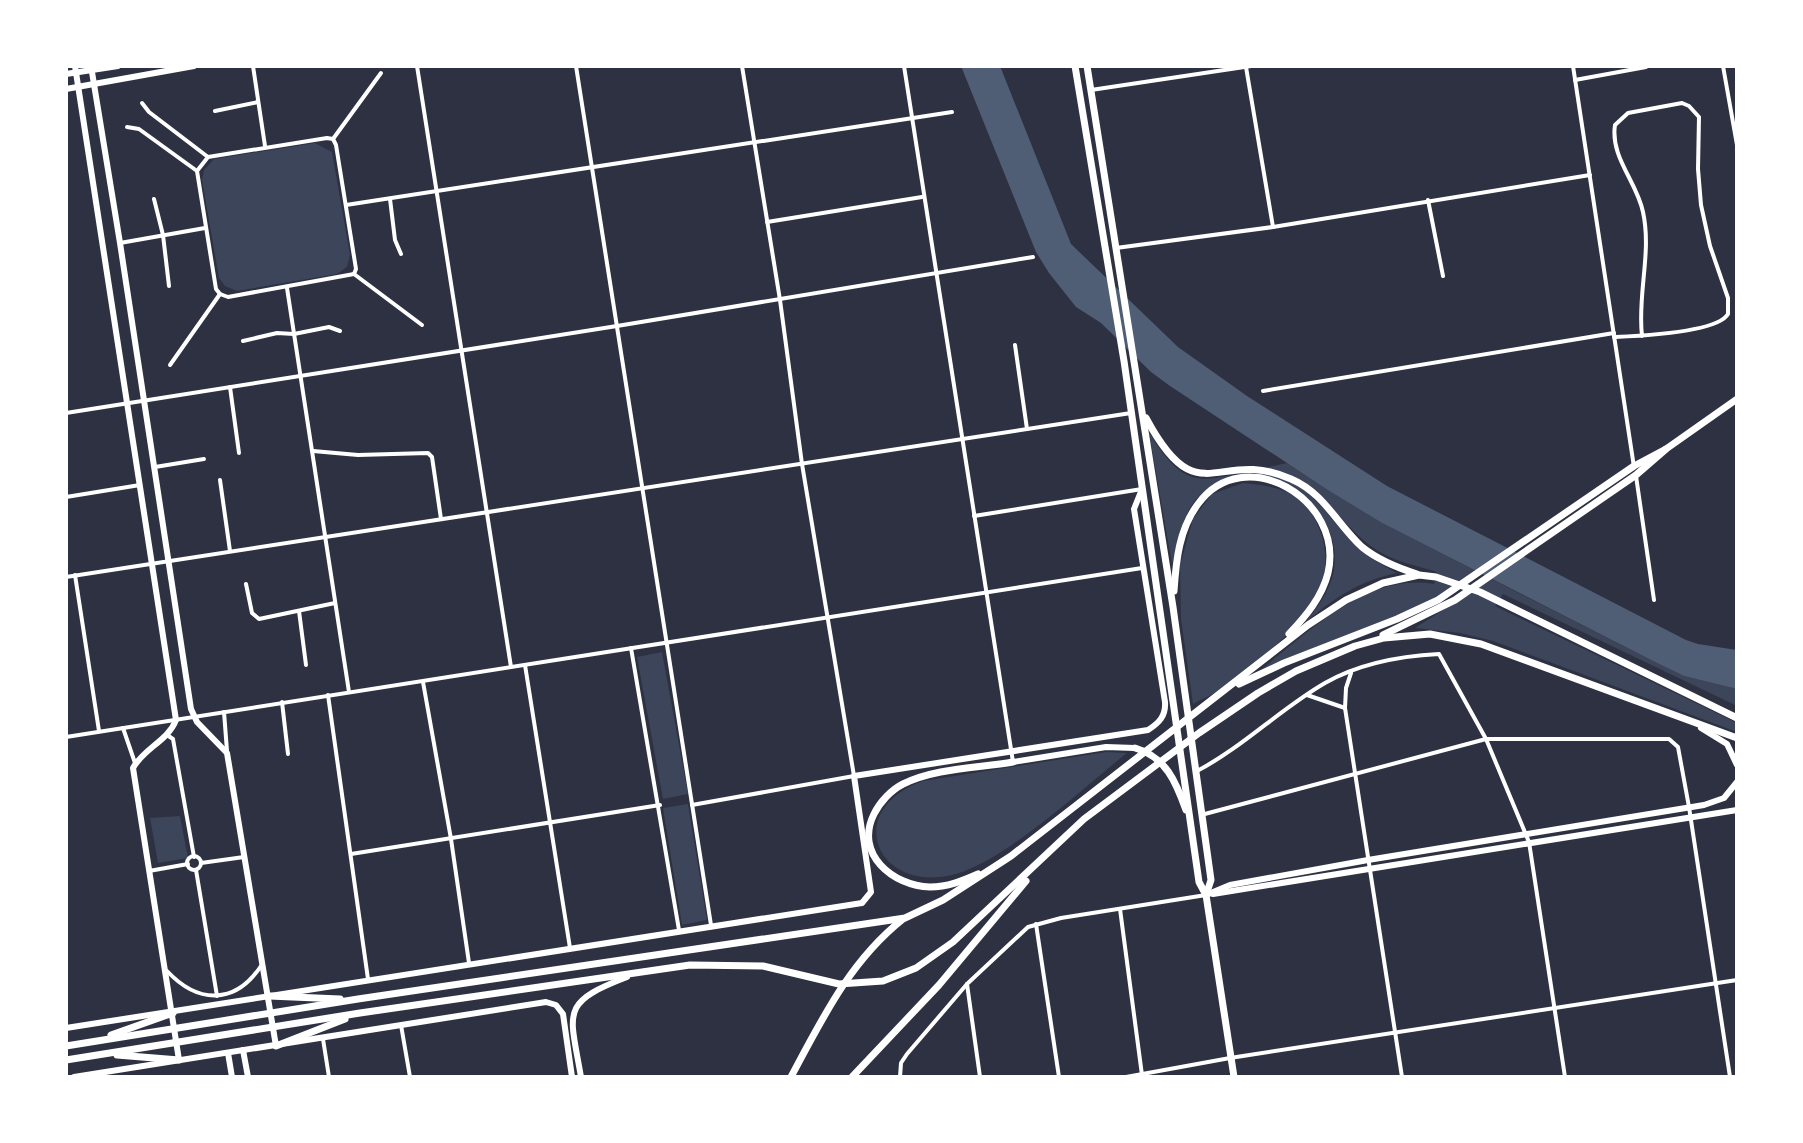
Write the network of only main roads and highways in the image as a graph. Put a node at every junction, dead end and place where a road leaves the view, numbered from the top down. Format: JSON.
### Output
{"nodes":[{"id":1,"x":118,"y":66,"type":"edge"},
{"id":2,"x":194,"y":66,"type":"edge"},
{"id":3,"x":1075,"y":66,"type":"edge"},
{"id":4,"x":1087,"y":66,"type":"edge"},
{"id":5,"x":91,"y":68,"type":"edge"},
{"id":6,"x":75,"y":69,"type":"edge"},
{"id":7,"x":66,"y":74,"type":"edge"},
{"id":8,"x":93,"y":84,"type":"junction"},
{"id":9,"x":78,"y":87,"type":"junction"},
{"id":10,"x":66,"y":89,"type":"edge"},
{"id":11,"x":1737,"y":399,"type":"edge"},
{"id":12,"x":1143,"y":411,"type":"junction"},
{"id":13,"x":1666,"y":449,"type":"junction"},
{"id":14,"x":1142,"y":489,"type":"junction"},
{"id":15,"x":1419,"y":575,"type":"junction"},
{"id":16,"x":1482,"y":576,"type":"junction"},
{"id":17,"x":1173,"y":607,"type":"junction"},
{"id":18,"x":1280,"y":645,"type":"junction"},
{"id":19,"x":1355,"y":646,"type":"junction"},
{"id":20,"x":1224,"y":692,"type":"junction"},
{"id":21,"x":1737,"y":718,"type":"edge"},
{"id":22,"x":1694,"y":724,"type":"junction"},
{"id":23,"x":1737,"y":738,"type":"edge"},
{"id":24,"x":1135,"y":748,"type":"joint"},
{"id":25,"x":1013,"y":762,"type":"joint"},
{"id":26,"x":1737,"y":765,"type":"edge"},
{"id":27,"x":1737,"y":782,"type":"edge"},
{"id":28,"x":1737,"y":810,"type":"edge"},
{"id":29,"x":1192,"y":827,"type":"junction"},
{"id":30,"x":1049,"y":853,"type":"junction"},
{"id":31,"x":988,"y":872,"type":"junction"},
{"id":32,"x":1206,"y":895,"type":"junction"},
{"id":33,"x":905,"y":918,"type":"junction"},
{"id":34,"x":641,"y":971,"type":"junction"},
{"id":35,"x":269,"y":996,"type":"junction"},
{"id":36,"x":358,"y":999,"type":"junction"},
{"id":37,"x":173,"y":1013,"type":"junction"},
{"id":38,"x":271,"y":1013,"type":"junction"},
{"id":39,"x":360,"y":1013,"type":"junction"},
{"id":40,"x":66,"y":1028,"type":"edge"},
{"id":41,"x":175,"y":1029,"type":"junction"},
{"id":42,"x":273,"y":1029,"type":"junction"},
{"id":43,"x":94,"y":1041,"type":"junction"},
{"id":44,"x":177,"y":1043,"type":"junction"},
{"id":45,"x":66,"y":1046,"type":"edge"},
{"id":46,"x":276,"y":1046,"type":"junction"},
{"id":47,"x":243,"y":1050,"type":"junction"},
{"id":48,"x":228,"y":1053,"type":"junction"},
{"id":49,"x":103,"y":1054,"type":"junction"},
{"id":50,"x":66,"y":1060,"type":"edge"},
{"id":51,"x":179,"y":1060,"type":"junction"},
{"id":52,"x":74,"y":1077,"type":"edge"},
{"id":53,"x":232,"y":1077,"type":"edge"},
{"id":54,"x":248,"y":1077,"type":"edge"},
{"id":55,"x":572,"y":1077,"type":"edge"},
{"id":56,"x":581,"y":1077,"type":"edge"},
{"id":57,"x":791,"y":1077,"type":"edge"},
{"id":58,"x":852,"y":1077,"type":"edge"},
{"id":59,"x":1234,"y":1077,"type":"edge"}],
"edges":[{"from":1,"to":5,"type":"main road"},
{"from":2,"to":8,"type":"main road"},
{"from":3,"to":14,"type":"main road"},
{"from":4,"to":12,"type":"main road"},
{"from":5,"to":6,"type":"main road"},
{"from":5,"to":8,"type":"main road"},
{"from":6,"to":7,"type":"main road"},
{"from":6,"to":9,"type":"main road"},
{"from":8,"to":9,"type":"main road"},
{"from":8,"to":35,"type":"main road"},
{"from":9,"to":10,"type":"main road"},
{"from":9,"to":37,"type":"main road"},
{"from":11,"to":13,"type":"main road"},
{"from":12,"to":15,"type":"main road"},
{"from":12,"to":17,"type":"main road"},
{"from":13,"to":16,"type":"main road"},
{"from":13,"to":16,"type":"main road"},
{"from":14,"to":29,"type":"main road"},
{"from":14,"to":35,"type":"main road"},
{"from":15,"to":18,"type":"main road"},
{"from":15,"to":21,"type":"main road"},
{"from":16,"to":19,"type":"main road"},
{"from":16,"to":20,"type":"main road"},
{"from":17,"to":18,"type":"main road"},
{"from":17,"to":32,"type":"main road"},
{"from":18,"to":20,"type":"main road"},
{"from":19,"to":22,"type":"main road"},
{"from":19,"to":30,"type":"main road"},
{"from":20,"to":31,"type":"main road"},
{"from":22,"to":23,"type":"main road"},
{"from":22,"to":26,"type":"main road"},
{"from":24,"to":25,"type":"main road"},
{"from":24,"to":29,"type":"main road"},
{"from":25,"to":31,"type":"main road"},
{"from":27,"to":32,"type":"main road"},
{"from":28,"to":32,"type":"main road"},
{"from":29,"to":32,"type":"main road"},
{"from":30,"to":34,"type":"main road"},
{"from":30,"to":58,"type":"main road"},
{"from":31,"to":33,"type":"main road"},
{"from":32,"to":59,"type":"main road"},
{"from":33,"to":36,"type":"main road"},
{"from":33,"to":57,"type":"main road"},
{"from":34,"to":39,"type":"main road"},
{"from":34,"to":56,"type":"main road"},
{"from":35,"to":36,"type":"main road"},
{"from":35,"to":37,"type":"main road"},
{"from":35,"to":38,"type":"main road"},
{"from":36,"to":38,"type":"main road"},
{"from":37,"to":40,"type":"main road"},
{"from":37,"to":41,"type":"main road"},
{"from":37,"to":43,"type":"main road"},
{"from":38,"to":41,"type":"main road"},
{"from":38,"to":42,"type":"main road"},
{"from":39,"to":42,"type":"main road"},
{"from":39,"to":46,"type":"main road"},
{"from":41,"to":43,"type":"main road"},
{"from":41,"to":44,"type":"main road"},
{"from":42,"to":44,"type":"main road"},
{"from":42,"to":46,"type":"main road"},
{"from":43,"to":45,"type":"main road"},
{"from":44,"to":49,"type":"main road"},
{"from":44,"to":51,"type":"main road"},
{"from":46,"to":47,"type":"main road"},
{"from":46,"to":55,"type":"main road"},
{"from":47,"to":48,"type":"main road"},
{"from":47,"to":54,"type":"main road"},
{"from":48,"to":51,"type":"main road"},
{"from":48,"to":53,"type":"main road"},
{"from":49,"to":50,"type":"main road"},
{"from":49,"to":51,"type":"main road"},
{"from":51,"to":52,"type":"main road"}]}
